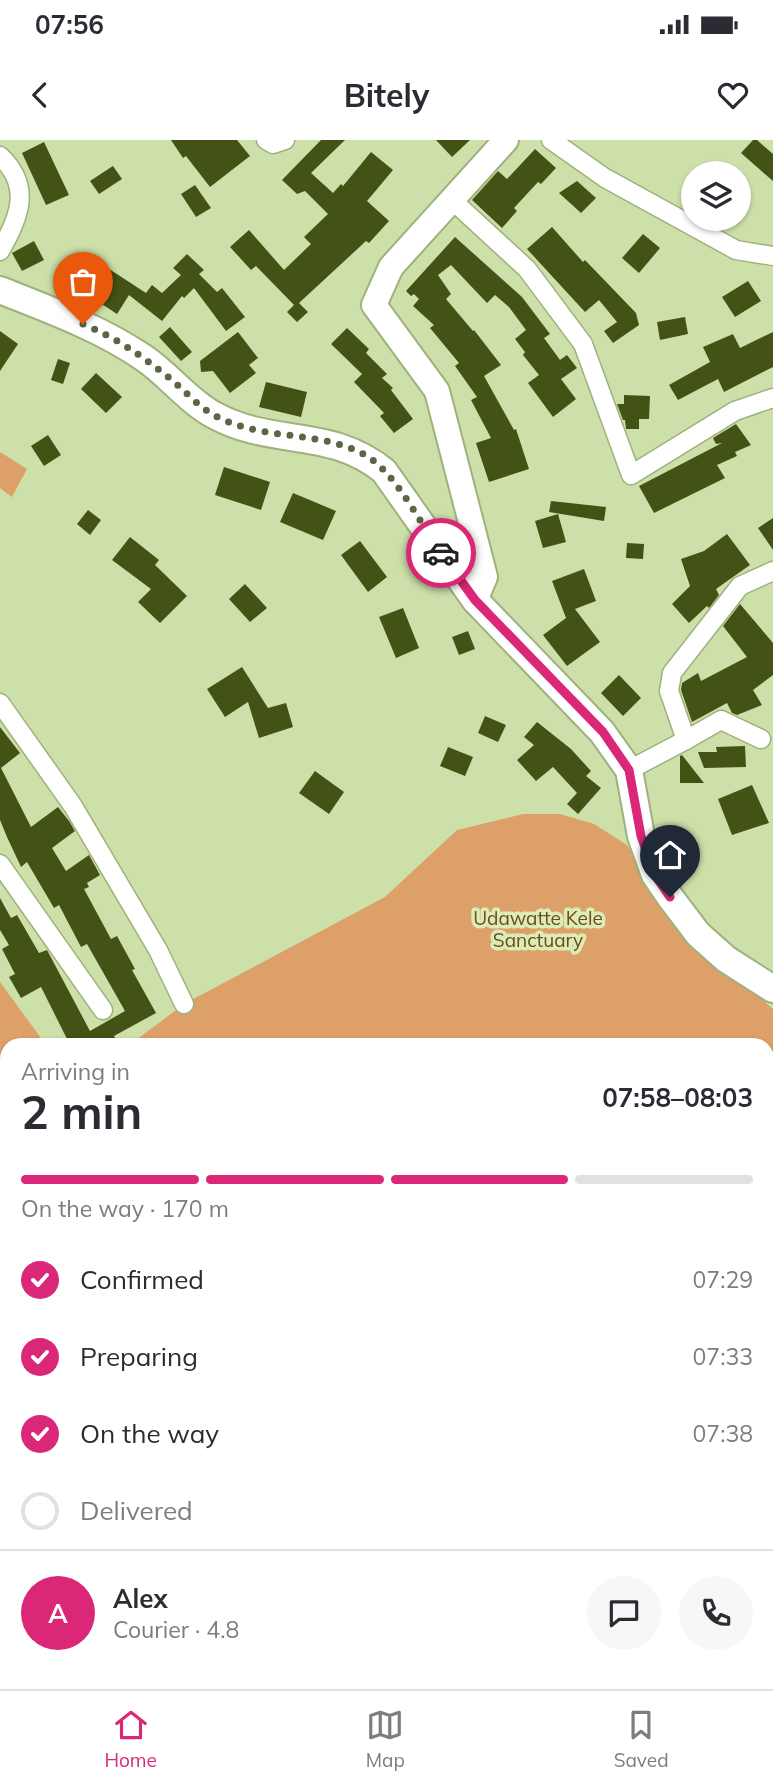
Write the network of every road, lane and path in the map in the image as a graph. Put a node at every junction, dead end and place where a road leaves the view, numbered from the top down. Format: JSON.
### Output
{"nodes":[{"id":1,"x":266,"y":140,"type":"edge"},
{"id":2,"x":285,"y":140,"type":"edge"},
{"id":3,"x":506,"y":140,"type":"edge"},
{"id":4,"x":551,"y":140,"type":"edge"},
{"id":5,"x":0,"y":156,"type":"edge"},
{"id":6,"x":452,"y":200,"type":"junction"},
{"id":7,"x":0,"y":251,"type":"edge"},
{"id":8,"x":773,"y":256,"type":"edge"},
{"id":9,"x":0,"y":290,"type":"edge"},
{"id":10,"x":773,"y":398,"type":"edge"},
{"id":11,"x":773,"y":571,"type":"edge"},
{"id":12,"x":475,"y":600,"type":"junction"},
{"id":13,"x":0,"y":703,"type":"edge"},
{"id":14,"x":761,"y":739,"type":"dead end"},
{"id":15,"x":686,"y":740,"type":"junction"},
{"id":16,"x":629,"y":770,"type":"junction"},
{"id":17,"x":0,"y":864,"type":"edge"},
{"id":18,"x":773,"y":989,"type":"edge"},
{"id":19,"x":184,"y":1004,"type":"dead end"},
{"id":20,"x":103,"y":1010,"type":"dead end"}],
"edges":[{"from":1,"to":2,"type":"street"},
{"from":3,"to":6,"type":"street"},
{"from":4,"to":8,"type":"street"},
{"from":5,"to":7,"type":"street"},
{"from":6,"to":10,"type":"street"},
{"from":6,"to":12,"type":"street"},
{"from":9,"to":12,"type":"main road"},
{"from":11,"to":15,"type":"street"},
{"from":12,"to":16,"type":"main road"},
{"from":13,"to":19,"type":"street"},
{"from":14,"to":15,"type":"street"},
{"from":15,"to":16,"type":"street"},
{"from":16,"to":18,"type":"main road"},
{"from":17,"to":20,"type":"street"}]}
